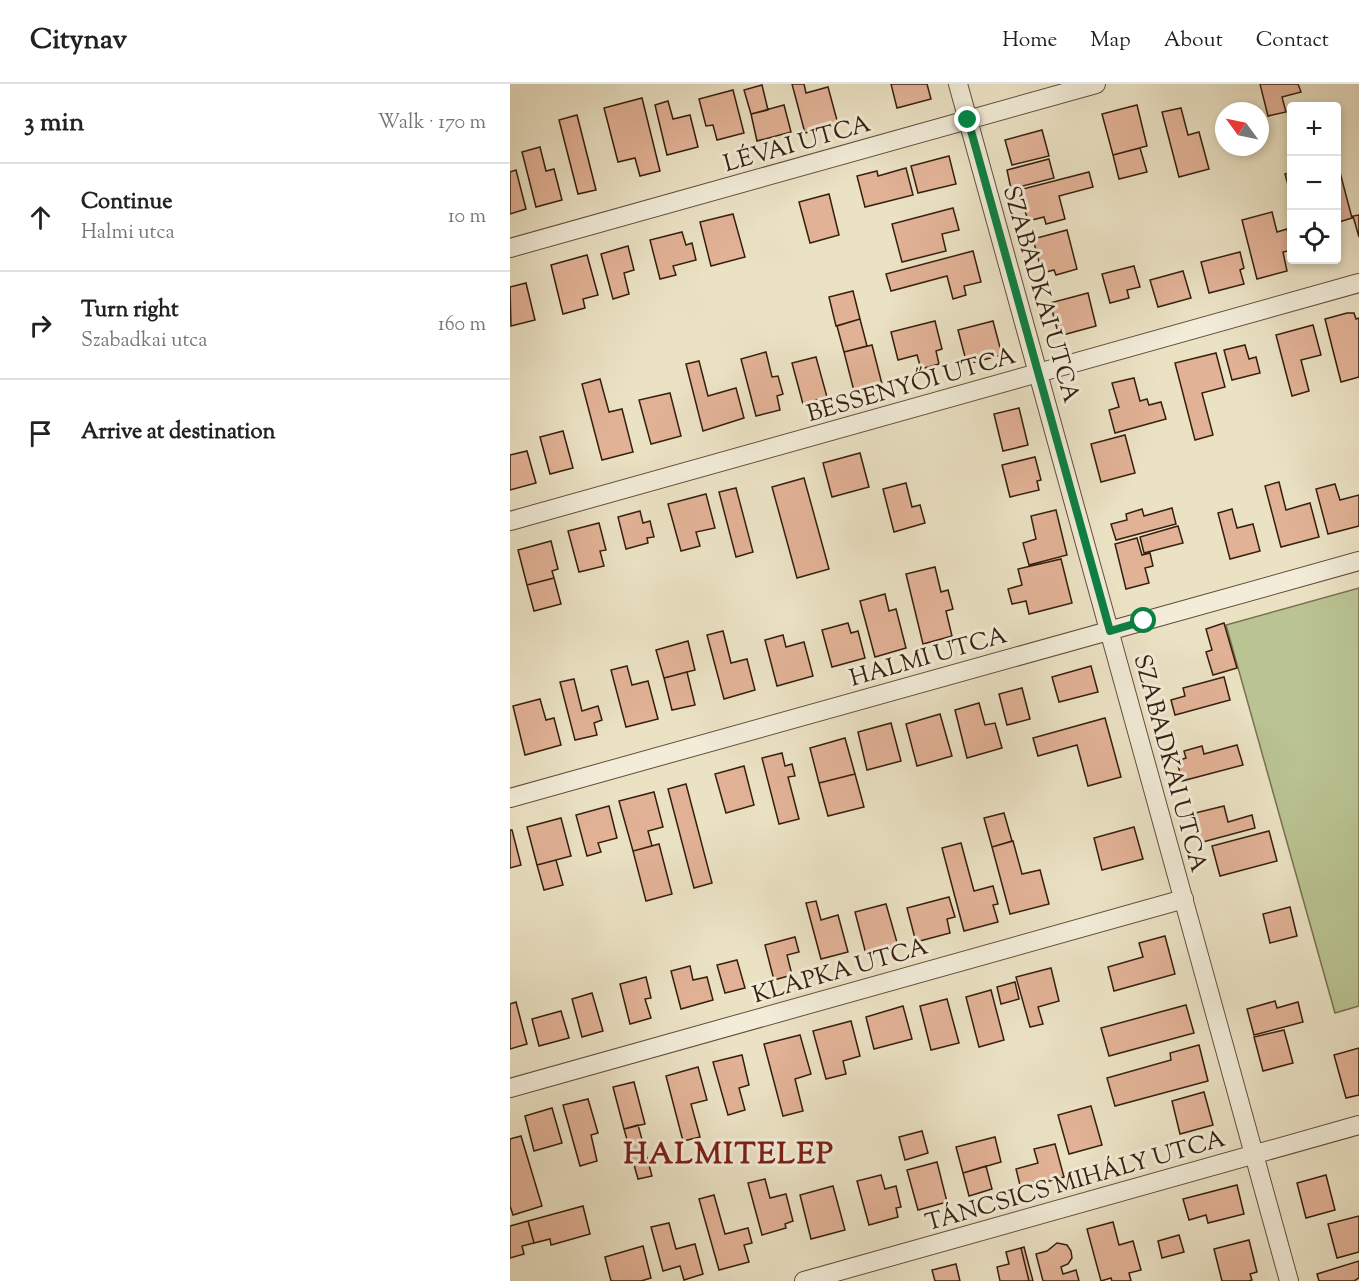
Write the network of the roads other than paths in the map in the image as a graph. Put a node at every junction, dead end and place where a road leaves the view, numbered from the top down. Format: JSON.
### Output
{"nodes":[{"id":1,"x":958,"y":84,"type":"edge"},
{"id":2,"x":1096,"y":84,"type":"edge"},
{"id":3,"x":968,"y":120,"type":"junction"},
{"id":4,"x":510,"y":248,"type":"edge"},
{"id":5,"x":1359,"y":283,"type":"edge"},
{"id":6,"x":1039,"y":373,"type":"junction"},
{"id":7,"x":510,"y":521,"type":"edge"},
{"id":8,"x":1359,"y":561,"type":"edge"},
{"id":9,"x":1110,"y":631,"type":"junction"},
{"id":10,"x":510,"y":798,"type":"edge"},
{"id":11,"x":1184,"y":899,"type":"junction"},
{"id":12,"x":510,"y":1088,"type":"edge"},
{"id":13,"x":1359,"y":1125,"type":"edge"},
{"id":14,"x":1254,"y":1155,"type":"junction"},
{"id":15,"x":804,"y":1281,"type":"edge"},
{"id":16,"x":1289,"y":1281,"type":"edge"}],
"edges":[{"from":1,"to":3,"type":"street","name":"SZABADKAI UTCA"},
{"from":2,"to":3,"type":"street","name":"LÉVAI UTCA"},
{"from":3,"to":4,"type":"street","name":"LÉVAI UTCA"},
{"from":3,"to":6,"type":"street","name":"SZABADKAI UTCA"},
{"from":5,"to":6,"type":"street","name":"BESSENYŐI UTCA"},
{"from":6,"to":7,"type":"street","name":"BESSENYŐI UTCA"},
{"from":6,"to":9,"type":"street","name":"SZABADKAI UTCA"},
{"from":8,"to":9,"type":"street","name":"HALMI UTCA"},
{"from":9,"to":10,"type":"street","name":"HALMI UTCA"},
{"from":9,"to":11,"type":"street","name":"SZABADKAI UTCA"},
{"from":11,"to":12,"type":"street","name":"KLAPKA UTCA"},
{"from":11,"to":14,"type":"street","name":"SZABADKAI UTCA"},
{"from":13,"to":14,"type":"street","name":"TÁNCSICS MIHÁLY UTCA"},
{"from":14,"to":15,"type":"street","name":"TÁNCSICS MIHÁLY UTCA"},
{"from":14,"to":16,"type":"street","name":"SZABADKAI UTCA"}]}
